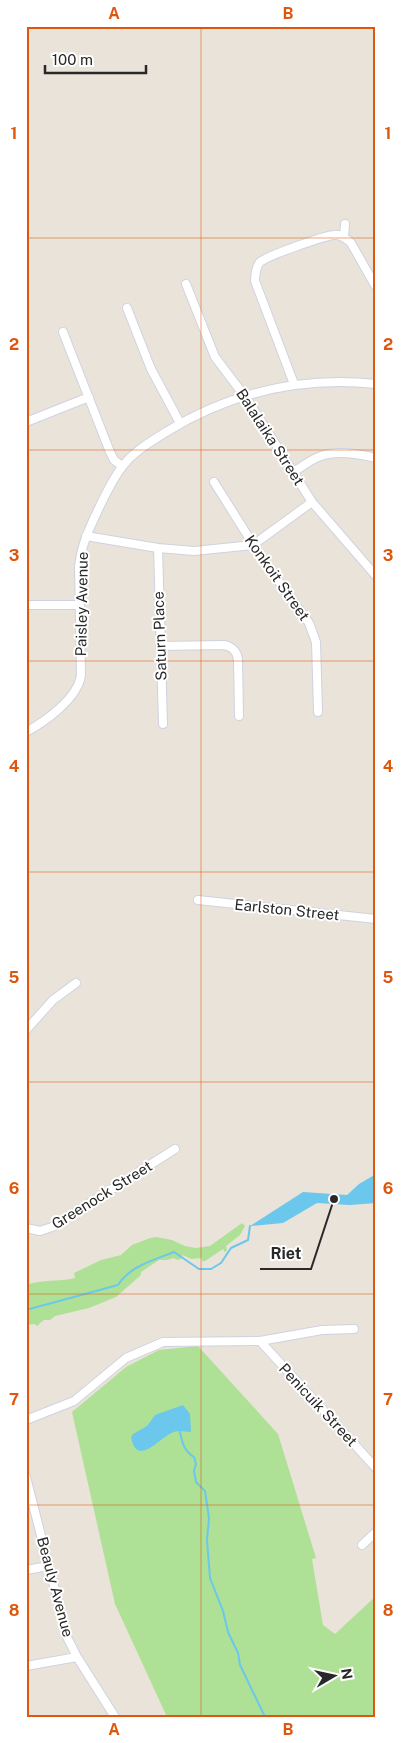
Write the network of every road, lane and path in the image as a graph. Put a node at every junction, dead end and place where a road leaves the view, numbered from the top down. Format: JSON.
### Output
{"nodes":[{"id":1,"x":345,"y":224,"type":"dead end"},
{"id":2,"x":344,"y":237,"type":"junction"},
{"id":3,"x":186,"y":284,"type":"dead end"},
{"id":4,"x":376,"y":287,"type":"edge"},
{"id":5,"x":127,"y":308,"type":"dead end"},
{"id":6,"x":63,"y":332,"type":"dead end"},
{"id":7,"x":294,"y":384,"type":"junction"},
{"id":8,"x":376,"y":384,"type":"edge"},
{"id":9,"x":244,"y":396,"type":"junction"},
{"id":10,"x":89,"y":397,"type":"junction"},
{"id":11,"x":26,"y":422,"type":"edge"},
{"id":12,"x":180,"y":423,"type":"junction"},
{"id":13,"x":376,"y":458,"type":"edge"},
{"id":14,"x":122,"y":466,"type":"junction"},
{"id":15,"x":294,"y":472,"type":"junction"},
{"id":16,"x":214,"y":482,"type":"dead end"},
{"id":17,"x":312,"y":502,"type":"junction"},
{"id":18,"x":86,"y":536,"type":"junction"},
{"id":19,"x":253,"y":545,"type":"junction"},
{"id":20,"x":158,"y":548,"type":"junction"},
{"id":21,"x":376,"y":576,"type":"edge"},
{"id":22,"x":80,"y":605,"type":"junction"},
{"id":23,"x":26,"y":606,"type":"edge"},
{"id":24,"x":160,"y":646,"type":"junction"},
{"id":25,"x":318,"y":712,"type":"dead end"},
{"id":26,"x":239,"y":716,"type":"dead end"},
{"id":27,"x":163,"y":724,"type":"dead end"},
{"id":28,"x":26,"y":732,"type":"edge"},
{"id":29,"x":198,"y":900,"type":"dead end"},
{"id":30,"x":376,"y":919,"type":"edge"},
{"id":31,"x":76,"y":983,"type":"dead end"},
{"id":32,"x":26,"y":1030,"type":"edge"},
{"id":33,"x":175,"y":1149,"type":"dead end"},
{"id":34,"x":26,"y":1228,"type":"edge"},
{"id":35,"x":354,"y":1329,"type":"dead end"},
{"id":36,"x":260,"y":1341,"type":"junction"},
{"id":37,"x":30,"y":1419,"type":"edge"},
{"id":38,"x":26,"y":1426,"type":"edge"},
{"id":39,"x":376,"y":1468,"type":"edge"},
{"id":40,"x":26,"y":1477,"type":"edge"},
{"id":41,"x":376,"y":1532,"type":"edge"},
{"id":42,"x":362,"y":1544,"type":"dead end"},
{"id":43,"x":50,"y":1566,"type":"junction"},
{"id":44,"x":26,"y":1570,"type":"edge"},
{"id":45,"x":77,"y":1657,"type":"junction"},
{"id":46,"x":26,"y":1666,"type":"edge"},
{"id":47,"x":115,"y":1717,"type":"edge"}],
"edges":[{"from":1,"to":2,"type":"street"},
{"from":2,"to":4,"type":"street"},
{"from":2,"to":7,"type":"street"},
{"from":3,"to":9,"type":"street","name":"Balalaika Street"},
{"from":5,"to":12,"type":"street"},
{"from":6,"to":10,"type":"street"},
{"from":7,"to":8,"type":"street","name":"Paisley Avenue"},
{"from":7,"to":9,"type":"street","name":"Paisley Avenue"},
{"from":9,"to":12,"type":"street","name":"Paisley Avenue"},
{"from":9,"to":15,"type":"street","name":"Balalaika Street"},
{"from":10,"to":11,"type":"street"},
{"from":10,"to":14,"type":"street"},
{"from":12,"to":14,"type":"street","name":"Paisley Avenue"},
{"from":13,"to":15,"type":"street"},
{"from":14,"to":18,"type":"street","name":"Paisley Avenue"},
{"from":15,"to":17,"type":"street","name":"Balalaika Street"},
{"from":16,"to":19,"type":"street","name":"Konkoit Street"},
{"from":17,"to":19,"type":"street"},
{"from":17,"to":21,"type":"street","name":"Balalaika Street"},
{"from":18,"to":20,"type":"street"},
{"from":18,"to":22,"type":"street","name":"Paisley Avenue"},
{"from":19,"to":20,"type":"street"},
{"from":19,"to":25,"type":"street","name":"Konkoit Street"},
{"from":20,"to":24,"type":"street","name":"Saturn Place"},
{"from":22,"to":23,"type":"street"},
{"from":22,"to":28,"type":"street","name":"Paisley Avenue"},
{"from":24,"to":26,"type":"street"},
{"from":24,"to":27,"type":"street","name":"Saturn Place"},
{"from":29,"to":30,"type":"street","name":"Earlston Street"},
{"from":31,"to":32,"type":"street"},
{"from":33,"to":34,"type":"street","name":"Greenock Street"},
{"from":35,"to":36,"type":"street"},
{"from":36,"to":37,"type":"street"},
{"from":36,"to":39,"type":"street","name":"Penicuik Street"},
{"from":37,"to":38,"type":"street"},
{"from":40,"to":43,"type":"street","name":"Beauly Avenue"},
{"from":41,"to":42,"type":"street"},
{"from":43,"to":44,"type":"street"},
{"from":43,"to":45,"type":"street","name":"Beauly Avenue"},
{"from":45,"to":46,"type":"street"},
{"from":45,"to":47,"type":"street","name":"Beauly Avenue"}]}
